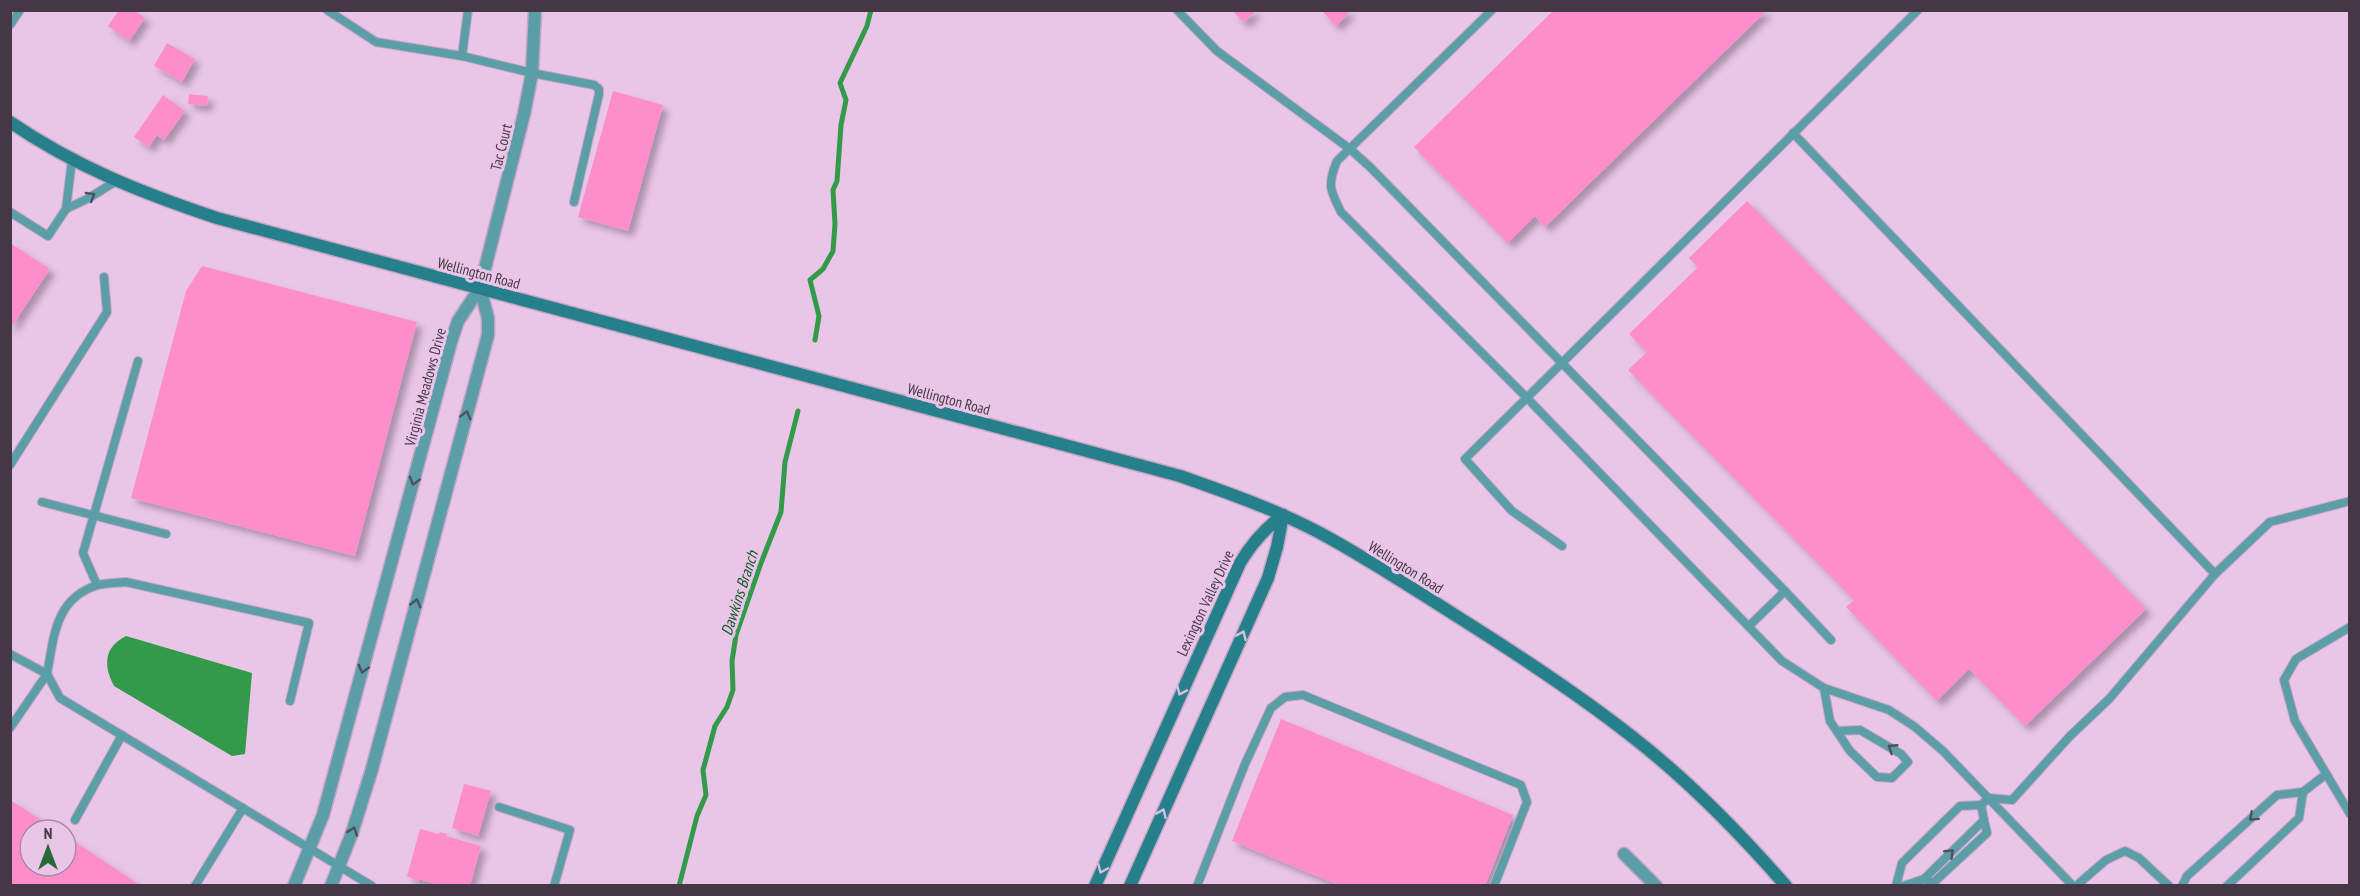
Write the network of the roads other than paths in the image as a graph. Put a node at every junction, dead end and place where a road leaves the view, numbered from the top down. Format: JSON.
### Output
{"nodes":[{"id":1,"x":20,"y":10,"type":"edge"},
{"id":2,"x":327,"y":10,"type":"edge"},
{"id":3,"x":468,"y":10,"type":"edge"},
{"id":4,"x":536,"y":10,"type":"edge"},
{"id":5,"x":1177,"y":10,"type":"edge"},
{"id":6,"x":1492,"y":10,"type":"edge"},
{"id":7,"x":1918,"y":10,"type":"edge"},
{"id":8,"x":10,"y":25,"type":"edge"},
{"id":9,"x":462,"y":56,"type":"junction"},
{"id":10,"x":532,"y":73,"type":"junction"},
{"id":11,"x":10,"y":122,"type":"edge"},
{"id":12,"x":1793,"y":133,"type":"junction"},
{"id":13,"x":1350,"y":149,"type":"junction"},
{"id":14,"x":72,"y":160,"type":"junction"},
{"id":15,"x":116,"y":181,"type":"junction"},
{"id":16,"x":574,"y":202,"type":"dead end"},
{"id":17,"x":66,"y":209,"type":"junction"},
{"id":18,"x":10,"y":212,"type":"edge"},
{"id":19,"x":104,"y":277,"type":"dead end"},
{"id":20,"x":480,"y":288,"type":"junction"},
{"id":21,"x":138,"y":360,"type":"dead end"},
{"id":22,"x":1561,"y":362,"type":"junction"},
{"id":23,"x":1526,"y":397,"type":"junction"},
{"id":24,"x":10,"y":465,"type":"edge"},
{"id":25,"x":42,"y":501,"type":"dead end"},
{"id":26,"x":2349,"y":501,"type":"edge"},
{"id":27,"x":1282,"y":515,"type":"junction"},
{"id":28,"x":94,"y":516,"type":"junction"},
{"id":29,"x":166,"y":534,"type":"dead end"},
{"id":30,"x":1562,"y":546,"type":"dead end"},
{"id":31,"x":2215,"y":574,"type":"junction"},
{"id":32,"x":97,"y":585,"type":"junction"},
{"id":33,"x":1785,"y":591,"type":"junction"},
{"id":34,"x":1749,"y":626,"type":"junction"},
{"id":35,"x":2349,"y":627,"type":"edge"},
{"id":36,"x":1831,"y":640,"type":"dead end"},
{"id":37,"x":10,"y":654,"type":"edge"},
{"id":38,"x":47,"y":674,"type":"junction"},
{"id":39,"x":1824,"y":688,"type":"junction"},
{"id":40,"x":290,"y":700,"type":"dead end"},
{"id":41,"x":10,"y":728,"type":"edge"},
{"id":42,"x":1837,"y":731,"type":"junction"},
{"id":43,"x":122,"y":735,"type":"junction"},
{"id":44,"x":2325,"y":775,"type":"junction"},
{"id":45,"x":2303,"y":792,"type":"junction"},
{"id":46,"x":1989,"y":798,"type":"junction"},
{"id":47,"x":1981,"y":805,"type":"junction"},
{"id":48,"x":499,"y":807,"type":"dead end"},
{"id":49,"x":243,"y":808,"type":"junction"},
{"id":50,"x":2349,"y":814,"type":"edge"},
{"id":51,"x":76,"y":818,"type":"edge"},
{"id":52,"x":311,"y":849,"type":"junction"},
{"id":53,"x":1624,"y":854,"type":"dead end"},
{"id":54,"x":340,"y":866,"type":"junction"},
{"id":55,"x":195,"y":885,"type":"edge"},
{"id":56,"x":294,"y":885,"type":"edge"},
{"id":57,"x":331,"y":885,"type":"edge"},
{"id":58,"x":372,"y":885,"type":"edge"},
{"id":59,"x":554,"y":885,"type":"edge"},
{"id":60,"x":1095,"y":885,"type":"edge"},
{"id":61,"x":1130,"y":885,"type":"edge"},
{"id":62,"x":1197,"y":885,"type":"edge"},
{"id":63,"x":1494,"y":885,"type":"edge"},
{"id":64,"x":1656,"y":885,"type":"edge"},
{"id":65,"x":1786,"y":885,"type":"edge"},
{"id":66,"x":1896,"y":885,"type":"edge"},
{"id":67,"x":1903,"y":885,"type":"edge"},
{"id":68,"x":2074,"y":885,"type":"edge"},
{"id":69,"x":2169,"y":885,"type":"edge"},
{"id":70,"x":2182,"y":885,"type":"edge"},
{"id":71,"x":2227,"y":885,"type":"edge"}],
"edges":[{"from":1,"to":8,"type":"lane"},
{"from":2,"to":9,"type":"lane"},
{"from":3,"to":9,"type":"lane"},
{"from":4,"to":10,"type":"street","name":"Tac Court"},
{"from":5,"to":13,"type":"lane"},
{"from":6,"to":13,"type":"lane"},
{"from":7,"to":12,"type":"lane"},
{"from":9,"to":10,"type":"lane"},
{"from":10,"to":16,"type":"lane"},
{"from":10,"to":20,"type":"street","name":"Tac Court"},
{"from":11,"to":14,"type":"main road","name":"Wellington Road"},
{"from":12,"to":22,"type":"lane"},
{"from":12,"to":31,"type":"lane"},
{"from":13,"to":22,"type":"lane"},
{"from":13,"to":23,"type":"lane"},
{"from":14,"to":15,"type":"main road","name":"Wellington Road"},
{"from":14,"to":17,"type":"lane"},
{"from":17,"to":15,"type":"lane","one_way":true},
{"from":15,"to":20,"type":"main road","name":"Wellington Road"},
{"from":17,"to":18,"type":"lane"},
{"from":19,"to":24,"type":"lane"},
{"from":20,"to":27,"type":"main road","name":"Wellington Road"},
{"from":20,"to":52,"type":"street","name":"Virginia Meadows Drive","one_way":true},
{"from":54,"to":20,"type":"street","one_way":true},
{"from":21,"to":28,"type":"lane"},
{"from":22,"to":23,"type":"lane"},
{"from":22,"to":33,"type":"lane"},
{"from":23,"to":30,"type":"lane"},
{"from":23,"to":34,"type":"lane"},
{"from":25,"to":28,"type":"lane"},
{"from":26,"to":31,"type":"lane"},
{"from":27,"to":60,"type":"main road","name":"Lexington Valley Drive","one_way":true},
{"from":61,"to":27,"type":"main road","one_way":true},
{"from":27,"to":65,"type":"main road","name":"Wellington Road"},
{"from":28,"to":29,"type":"lane"},
{"from":28,"to":32,"type":"lane"},
{"from":31,"to":46,"type":"lane"},
{"from":32,"to":38,"type":"lane"},
{"from":32,"to":40,"type":"lane"},
{"from":33,"to":34,"type":"lane"},
{"from":33,"to":36,"type":"lane"},
{"from":34,"to":39,"type":"lane"},
{"from":35,"to":44,"type":"lane"},
{"from":37,"to":38,"type":"lane"},
{"from":38,"to":41,"type":"lane"},
{"from":38,"to":43,"type":"lane"},
{"from":39,"to":42,"type":"lane"},
{"from":39,"to":46,"type":"lane"},
{"from":42,"to":42,"type":"lane","one_way":true},
{"from":43,"to":49,"type":"lane"},
{"from":43,"to":51,"type":"lane"},
{"from":44,"to":45,"type":"lane"},
{"from":44,"to":50,"type":"lane"},
{"from":45,"to":70,"type":"lane","one_way":true},
{"from":45,"to":71,"type":"lane"},
{"from":46,"to":47,"type":"lane"},
{"from":46,"to":68,"type":"lane"},
{"from":47,"to":66,"type":"lane"},
{"from":67,"to":47,"type":"lane","one_way":true},
{"from":48,"to":59,"type":"lane"},
{"from":49,"to":52,"type":"lane"},
{"from":49,"to":55,"type":"lane"},
{"from":52,"to":54,"type":"lane"},
{"from":52,"to":56,"type":"street","name":"Virginia Meadows Drive"},
{"from":53,"to":64,"type":"street"},
{"from":54,"to":57,"type":"street"},
{"from":54,"to":58,"type":"lane"},
{"from":62,"to":63,"type":"lane"},
{"from":68,"to":69,"type":"lane"}]}
